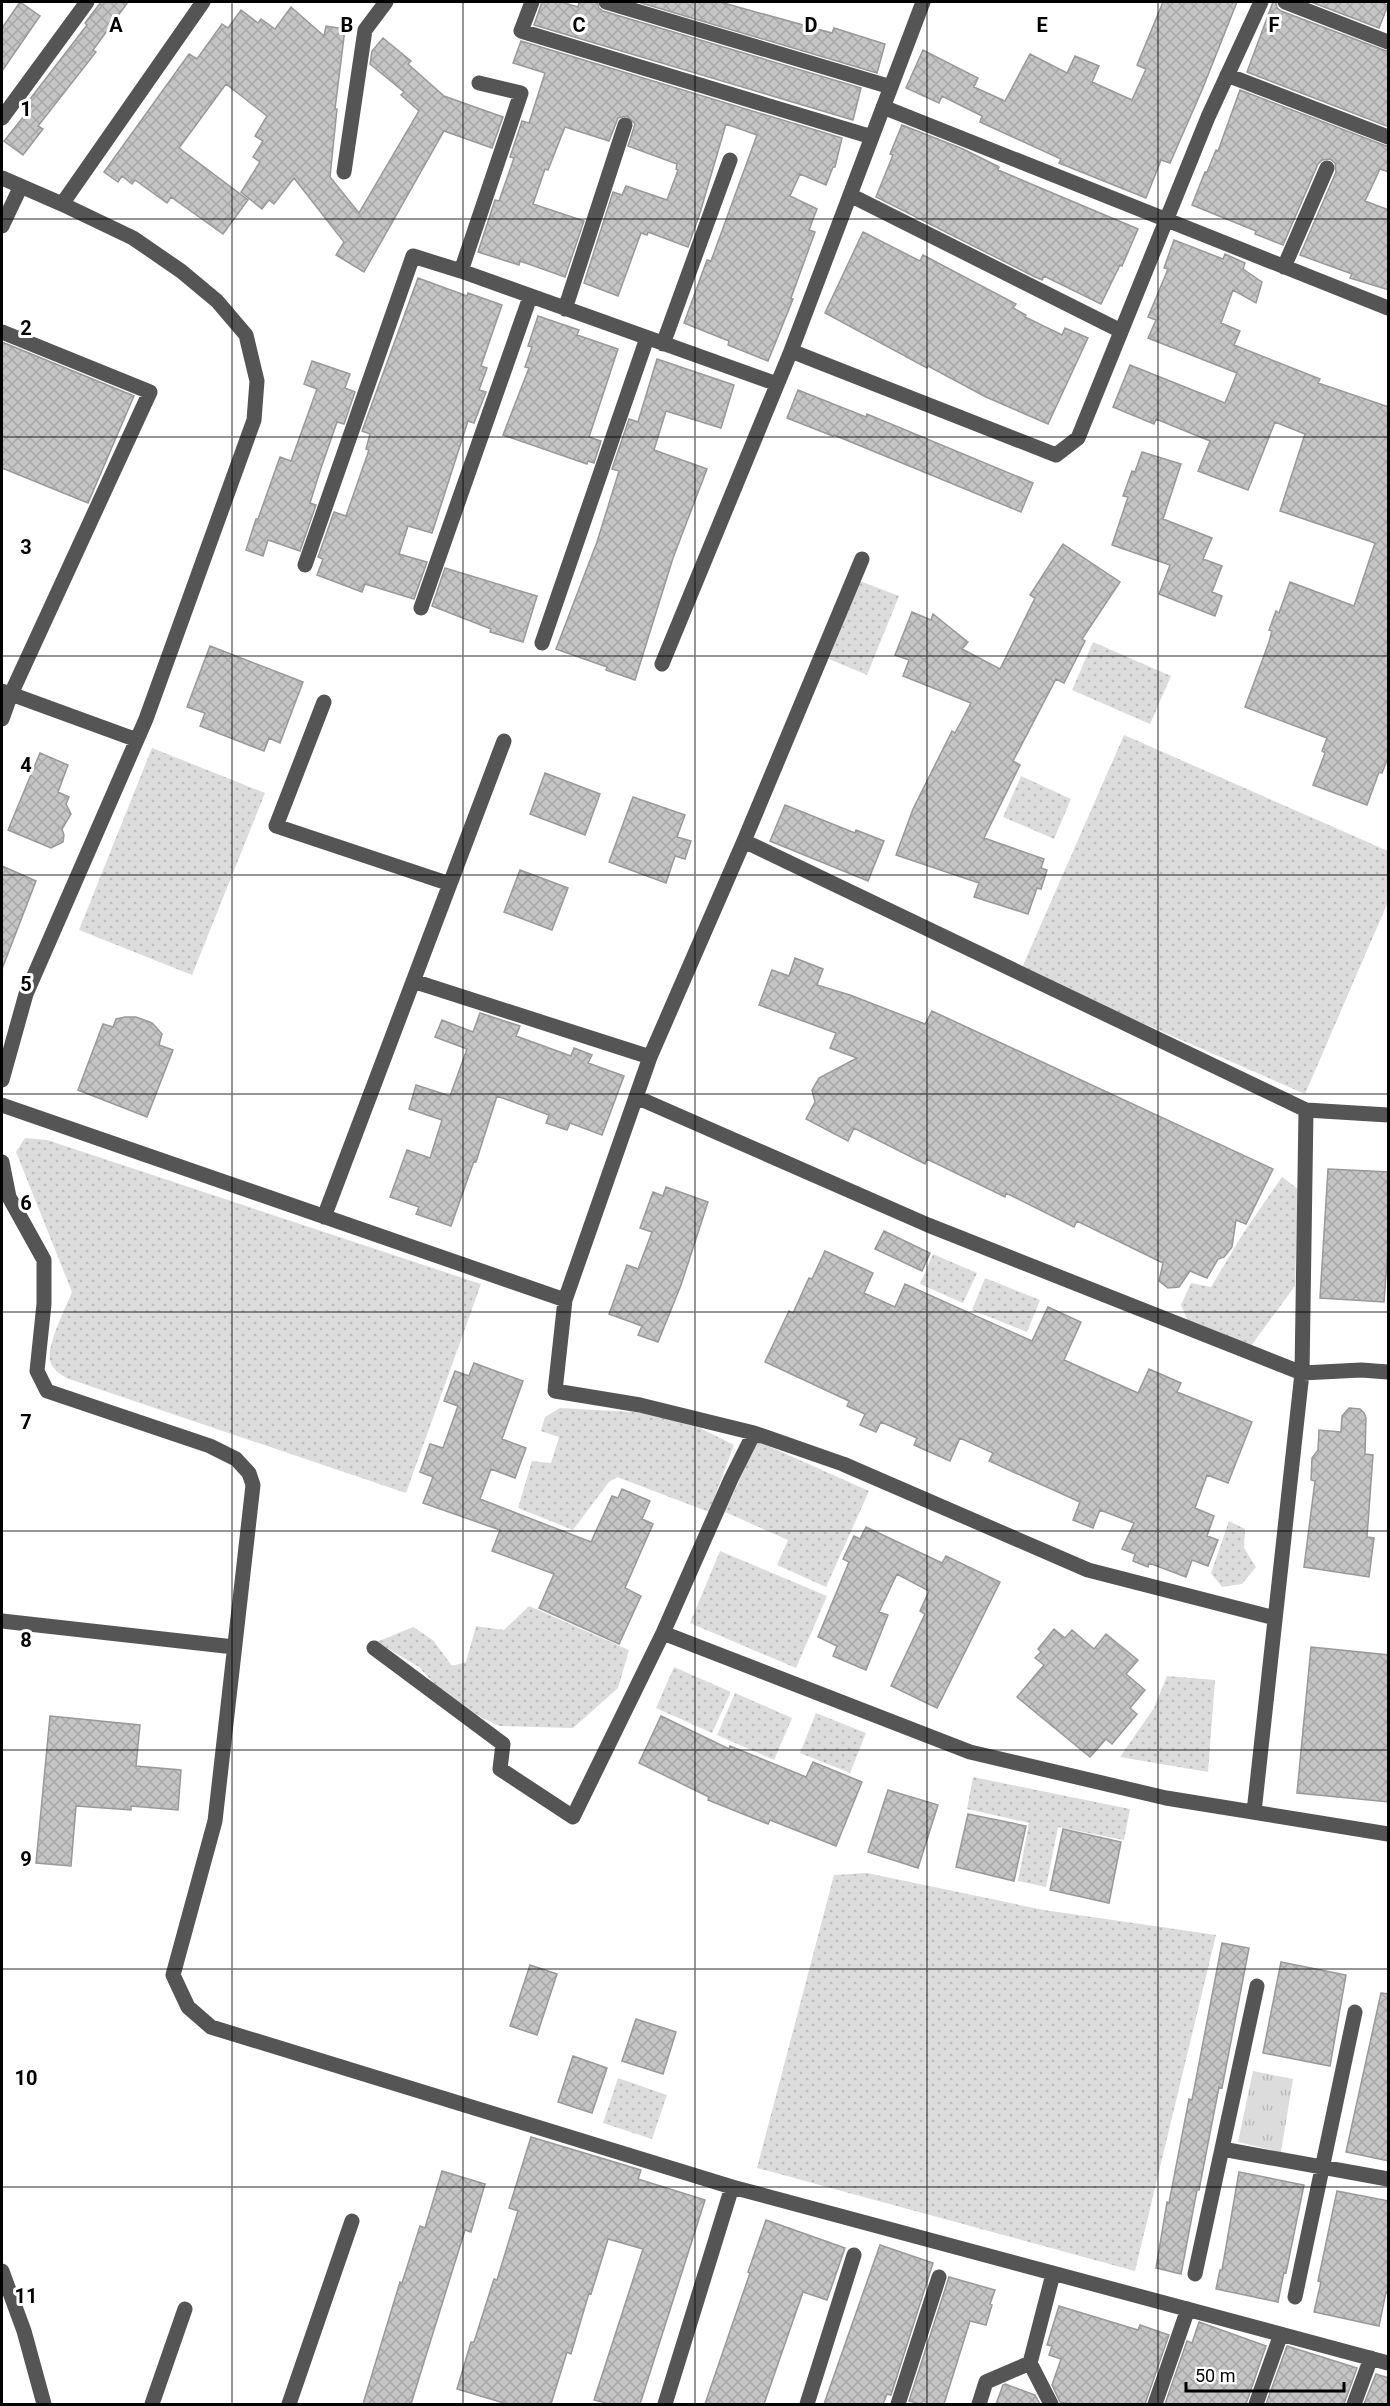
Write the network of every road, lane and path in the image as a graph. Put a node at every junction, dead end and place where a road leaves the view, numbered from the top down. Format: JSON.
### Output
{"nodes":[{"id":1,"x":87,"y":2,"type":"edge"},
{"id":2,"x":203,"y":2,"type":"edge"},
{"id":3,"x":386,"y":2,"type":"edge"},
{"id":4,"x":532,"y":2,"type":"edge"},
{"id":5,"x":606,"y":2,"type":"edge"},
{"id":6,"x":923,"y":2,"type":"edge"},
{"id":7,"x":1261,"y":2,"type":"edge"},
{"id":8,"x":1285,"y":2,"type":"edge"},
{"id":9,"x":1389,"y":42,"type":"edge"},
{"id":10,"x":1227,"y":75,"type":"junction"},
{"id":11,"x":479,"y":83,"type":"dead end"},
{"id":12,"x":891,"y":87,"type":"junction"},
{"id":13,"x":883,"y":107,"type":"junction"},
{"id":14,"x":2,"y":118,"type":"edge"},
{"id":15,"x":625,"y":125,"type":"dead end"},
{"id":16,"x":872,"y":137,"type":"junction"},
{"id":17,"x":1389,"y":137,"type":"edge"},
{"id":18,"x":730,"y":160,"type":"dead end"},
{"id":19,"x":1327,"y":168,"type":"dead end"},
{"id":20,"x":344,"y":172,"type":"dead end"},
{"id":21,"x":2,"y":178,"type":"edge"},
{"id":22,"x":21,"y":186,"type":"junction"},
{"id":23,"x":850,"y":195,"type":"junction"},
{"id":24,"x":62,"y":204,"type":"junction"},
{"id":25,"x":1166,"y":220,"type":"junction"},
{"id":26,"x":2,"y":226,"type":"edge"},
{"id":27,"x":1284,"y":267,"type":"junction"},
{"id":28,"x":461,"y":271,"type":"junction"},
{"id":29,"x":530,"y":297,"type":"junction"},
{"id":30,"x":1389,"y":308,"type":"edge"},
{"id":31,"x":565,"y":309,"type":"junction"},
{"id":32,"x":1121,"y":331,"type":"junction"},
{"id":33,"x":2,"y":332,"type":"edge"},
{"id":34,"x":647,"y":338,"type":"junction"},
{"id":35,"x":663,"y":344,"type":"junction"},
{"id":36,"x":791,"y":351,"type":"junction"},
{"id":37,"x":777,"y":384,"type":"junction"},
{"id":38,"x":862,"y":559,"type":"dead end"},
{"id":39,"x":305,"y":565,"type":"dead end"},
{"id":40,"x":421,"y":608,"type":"dead end"},
{"id":41,"x":542,"y":643,"type":"dead end"},
{"id":42,"x":662,"y":664,"type":"dead end"},
{"id":43,"x":6,"y":692,"type":"edge"},
{"id":44,"x":324,"y":702,"type":"dead end"},
{"id":45,"x":2,"y":719,"type":"edge"},
{"id":46,"x":136,"y":740,"type":"junction"},
{"id":47,"x":504,"y":741,"type":"dead end"},
{"id":48,"x":744,"y":841,"type":"junction"},
{"id":49,"x":450,"y":884,"type":"junction"},
{"id":50,"x":413,"y":981,"type":"junction"},
{"id":51,"x":650,"y":1057,"type":"junction"},
{"id":52,"x":2,"y":1080,"type":"edge"},
{"id":53,"x":636,"y":1097,"type":"junction"},
{"id":54,"x":2,"y":1105,"type":"edge"},
{"id":55,"x":1306,"y":1110,"type":"junction"},
{"id":56,"x":1389,"y":1115,"type":"edge"},
{"id":57,"x":2,"y":1162,"type":"edge"},
{"id":58,"x":324,"y":1217,"type":"junction"},
{"id":59,"x":566,"y":1300,"type":"junction"},
{"id":60,"x":1389,"y":1372,"type":"edge"},
{"id":61,"x":1302,"y":1373,"type":"junction"},
{"id":62,"x":754,"y":1433,"type":"junction"},
{"id":63,"x":1275,"y":1618,"type":"junction"},
{"id":64,"x":2,"y":1621,"type":"edge"},
{"id":65,"x":663,"y":1633,"type":"junction"},
{"id":66,"x":234,"y":1647,"type":"junction"},
{"id":67,"x":374,"y":1648,"type":"dead end"},
{"id":68,"x":1254,"y":1812,"type":"junction"},
{"id":69,"x":1389,"y":1834,"type":"edge"},
{"id":70,"x":1257,"y":1986,"type":"dead end"},
{"id":71,"x":1355,"y":2012,"type":"dead end"},
{"id":72,"x":1222,"y":2148,"type":"junction"},
{"id":73,"x":1322,"y":2167,"type":"junction"},
{"id":74,"x":1389,"y":2179,"type":"edge"},
{"id":75,"x":732,"y":2187,"type":"junction"},
{"id":76,"x":352,"y":2221,"type":"dead end"},
{"id":77,"x":854,"y":2255,"type":"dead end"},
{"id":78,"x":2,"y":2271,"type":"edge"},
{"id":79,"x":1053,"y":2274,"type":"junction"},
{"id":80,"x":1195,"y":2274,"type":"dead end"},
{"id":81,"x":939,"y":2277,"type":"dead end"},
{"id":82,"x":1295,"y":2297,"type":"dead end"},
{"id":83,"x":185,"y":2309,"type":"dead end"},
{"id":84,"x":1188,"y":2310,"type":"junction"},
{"id":85,"x":1281,"y":2334,"type":"junction"},
{"id":86,"x":1371,"y":2358,"type":"junction"},
{"id":87,"x":1030,"y":2363,"type":"junction"},
{"id":88,"x":1389,"y":2363,"type":"edge"},
{"id":89,"x":44,"y":2404,"type":"edge"},
{"id":90,"x":152,"y":2404,"type":"edge"},
{"id":91,"x":289,"y":2404,"type":"edge"},
{"id":92,"x":665,"y":2404,"type":"edge"},
{"id":93,"x":807,"y":2404,"type":"edge"},
{"id":94,"x":898,"y":2404,"type":"edge"},
{"id":95,"x":979,"y":2404,"type":"edge"},
{"id":96,"x":1051,"y":2404,"type":"edge"},
{"id":97,"x":1155,"y":2404,"type":"edge"},
{"id":98,"x":1256,"y":2404,"type":"edge"},
{"id":99,"x":1354,"y":2404,"type":"edge"}],
"edges":[{"from":1,"to":14,"type":"street"},
{"from":2,"to":24,"type":"street"},
{"from":3,"to":20,"type":"street"},
{"from":4,"to":16,"type":"street"},
{"from":5,"to":12,"type":"street"},
{"from":6,"to":12,"type":"street"},
{"from":7,"to":10,"type":"street"},
{"from":8,"to":9,"type":"street"},
{"from":10,"to":17,"type":"street"},
{"from":10,"to":25,"type":"street"},
{"from":11,"to":28,"type":"street"},
{"from":12,"to":13,"type":"street"},
{"from":13,"to":16,"type":"street"},
{"from":13,"to":25,"type":"street"},
{"from":15,"to":31,"type":"street"},
{"from":16,"to":23,"type":"street"},
{"from":18,"to":35,"type":"street"},
{"from":19,"to":27,"type":"street"},
{"from":21,"to":22,"type":"street"},
{"from":22,"to":24,"type":"street"},
{"from":22,"to":26,"type":"street"},
{"from":23,"to":32,"type":"street"},
{"from":23,"to":36,"type":"street"},
{"from":24,"to":46,"type":"street"},
{"from":25,"to":27,"type":"street"},
{"from":25,"to":32,"type":"street"},
{"from":27,"to":30,"type":"street"},
{"from":28,"to":29,"type":"street"},
{"from":28,"to":39,"type":"street"},
{"from":29,"to":31,"type":"street"},
{"from":29,"to":40,"type":"street"},
{"from":31,"to":34,"type":"street"},
{"from":32,"to":36,"type":"street"},
{"from":33,"to":43,"type":"street"},
{"from":34,"to":35,"type":"street"},
{"from":34,"to":41,"type":"street"},
{"from":35,"to":37,"type":"street"},
{"from":36,"to":37,"type":"street"},
{"from":37,"to":42,"type":"street"},
{"from":38,"to":48,"type":"street"},
{"from":43,"to":45,"type":"street"},
{"from":43,"to":46,"type":"street"},
{"from":44,"to":49,"type":"street"},
{"from":46,"to":52,"type":"street"},
{"from":47,"to":49,"type":"street"},
{"from":48,"to":51,"type":"street"},
{"from":48,"to":55,"type":"street"},
{"from":49,"to":50,"type":"street"},
{"from":50,"to":51,"type":"street"},
{"from":50,"to":58,"type":"street"},
{"from":51,"to":53,"type":"street"},
{"from":53,"to":59,"type":"street"},
{"from":53,"to":61,"type":"street"},
{"from":54,"to":58,"type":"street"},
{"from":55,"to":56,"type":"street"},
{"from":55,"to":61,"type":"street"},
{"from":57,"to":66,"type":"street"},
{"from":58,"to":59,"type":"street"},
{"from":59,"to":62,"type":"street"},
{"from":60,"to":61,"type":"street"},
{"from":61,"to":63,"type":"street"},
{"from":62,"to":63,"type":"street"},
{"from":62,"to":65,"type":"street"},
{"from":63,"to":68,"type":"street"},
{"from":64,"to":66,"type":"street"},
{"from":65,"to":67,"type":"street"},
{"from":65,"to":68,"type":"street"},
{"from":66,"to":75,"type":"street"},
{"from":68,"to":69,"type":"street"},
{"from":70,"to":72,"type":"street"},
{"from":71,"to":73,"type":"street"},
{"from":72,"to":73,"type":"street"},
{"from":72,"to":80,"type":"street"},
{"from":73,"to":74,"type":"street"},
{"from":73,"to":82,"type":"street"},
{"from":75,"to":79,"type":"street"},
{"from":75,"to":92,"type":"street"},
{"from":76,"to":91,"type":"street"},
{"from":77,"to":93,"type":"street"},
{"from":78,"to":89,"type":"street"},
{"from":79,"to":84,"type":"street"},
{"from":79,"to":87,"type":"street"},
{"from":81,"to":94,"type":"street"},
{"from":83,"to":90,"type":"street"},
{"from":84,"to":85,"type":"street"},
{"from":84,"to":97,"type":"street"},
{"from":85,"to":86,"type":"street"},
{"from":85,"to":98,"type":"street"},
{"from":86,"to":88,"type":"street"},
{"from":86,"to":99,"type":"street"},
{"from":87,"to":95,"type":"street"},
{"from":87,"to":96,"type":"street"}]}
